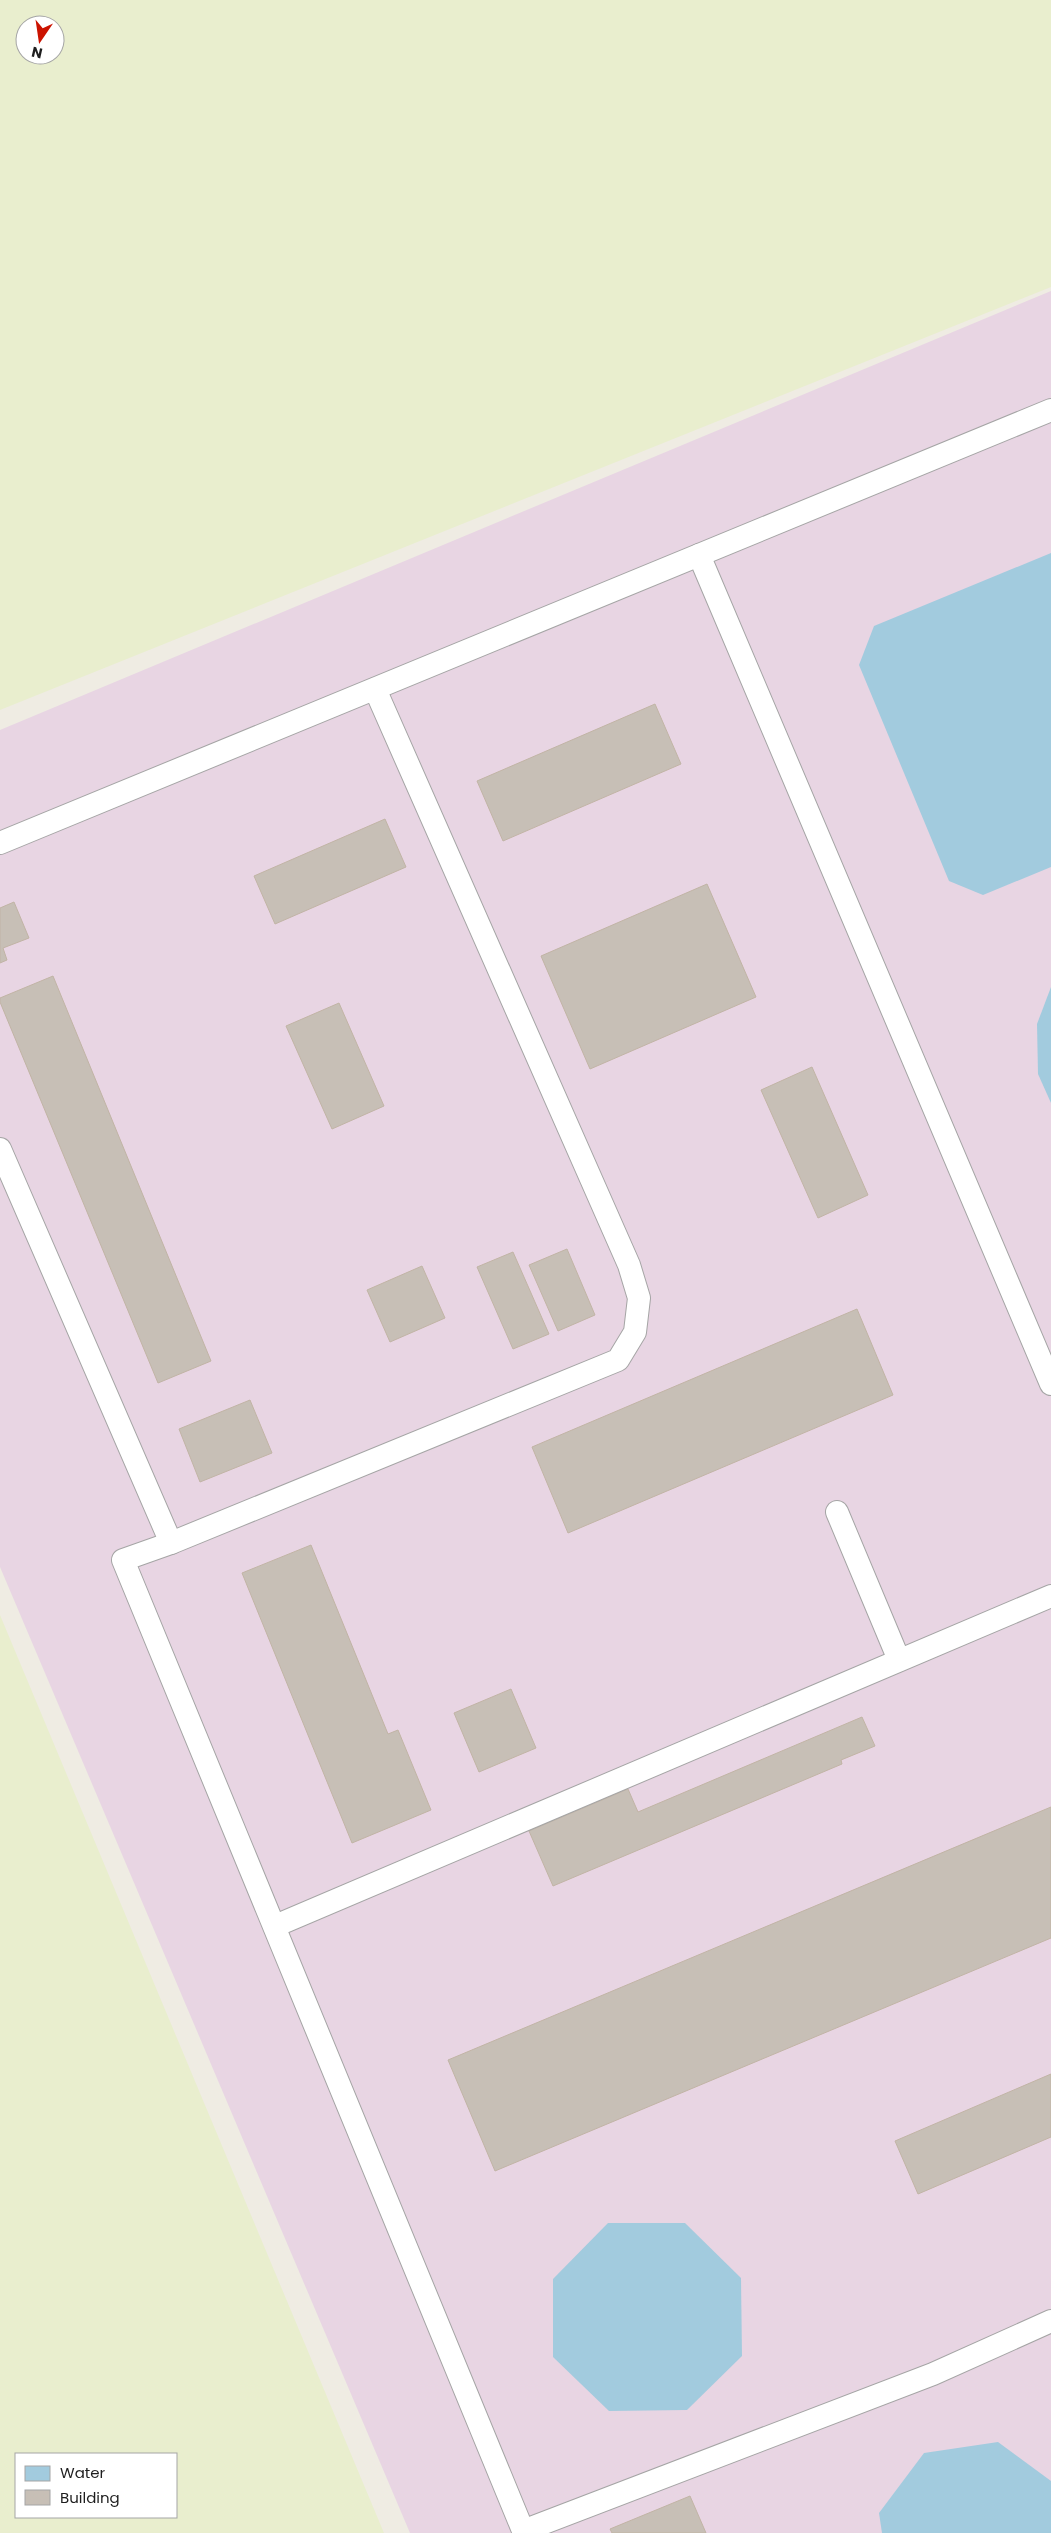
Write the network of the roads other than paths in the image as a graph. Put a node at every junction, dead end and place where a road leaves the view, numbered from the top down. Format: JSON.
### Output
{"nodes":[{"id":1,"x":1051,"y":410,"type":"edge"},
{"id":2,"x":699,"y":555,"type":"junction"},
{"id":3,"x":375,"y":688,"type":"junction"},
{"id":4,"x":0,"y":843,"type":"edge"},
{"id":5,"x":0,"y":1150,"type":"edge"},
{"id":6,"x":1051,"y":1384,"type":"edge"},
{"id":7,"x":837,"y":1512,"type":"dead end"},
{"id":8,"x":171,"y":1543,"type":"junction"},
{"id":9,"x":1051,"y":1596,"type":"edge"},
{"id":10,"x":899,"y":1660,"type":"junction"},
{"id":11,"x":275,"y":1926,"type":"junction"},
{"id":12,"x":1051,"y":2321,"type":"edge"},
{"id":13,"x":524,"y":2532,"type":"edge"}],
"edges":[{"from":1,"to":2,"type":"lane"},
{"from":2,"to":3,"type":"lane"},
{"from":2,"to":6,"type":"lane"},
{"from":3,"to":4,"type":"lane"},
{"from":3,"to":8,"type":"lane"},
{"from":5,"to":8,"type":"lane"},
{"from":7,"to":10,"type":"lane"},
{"from":8,"to":11,"type":"lane"},
{"from":9,"to":10,"type":"lane"},
{"from":10,"to":11,"type":"lane"},
{"from":11,"to":13,"type":"lane"},
{"from":12,"to":13,"type":"lane"}]}
